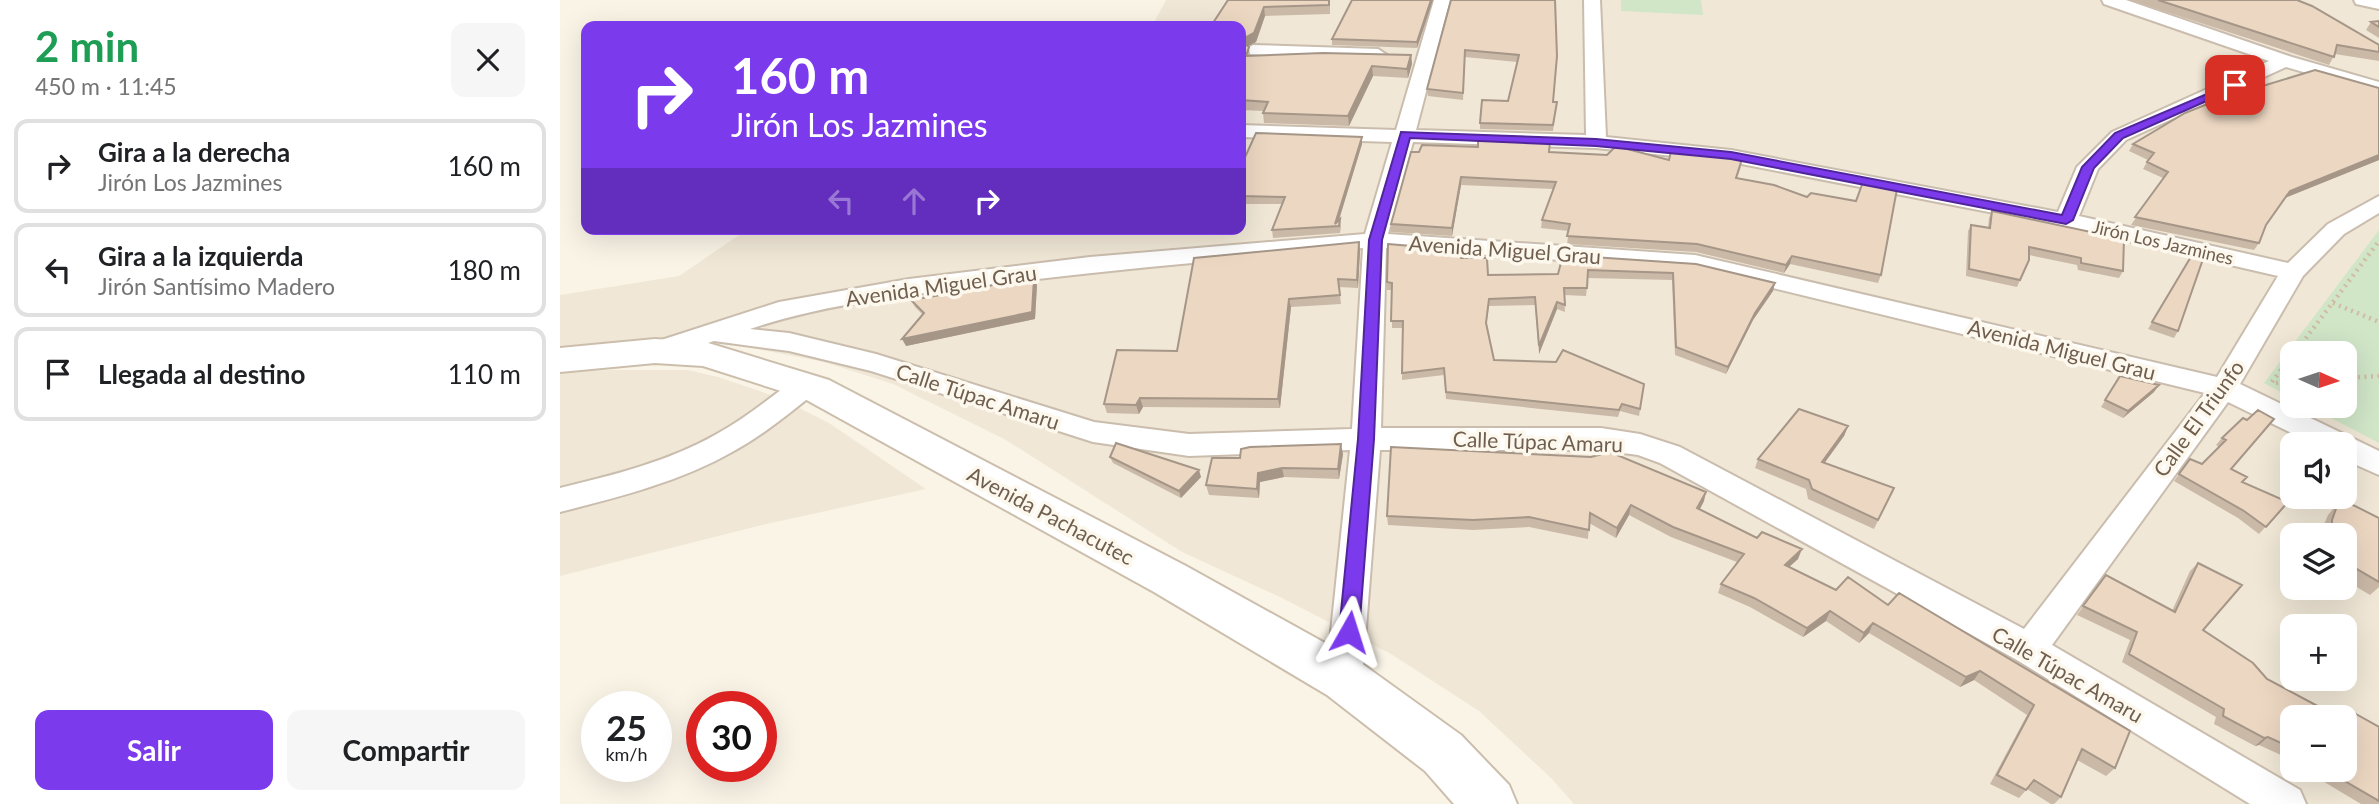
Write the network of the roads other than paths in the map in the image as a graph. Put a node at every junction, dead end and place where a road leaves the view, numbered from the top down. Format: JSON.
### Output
{"nodes":[{"id":1,"x":1442,"y":0,"type":"edge"},
{"id":2,"x":1591,"y":0,"type":"edge"},
{"id":3,"x":2110,"y":0,"type":"edge"},
{"id":4,"x":2362,"y":0,"type":"edge"},
{"id":5,"x":2379,"y":4,"type":"edge"},
{"id":6,"x":1253,"y":50,"type":"dead end"},
{"id":7,"x":1413,"y":56,"type":"junction"},
{"id":8,"x":2285,"y":61,"type":"junction"},
{"id":9,"x":2379,"y":88,"type":"edge"},
{"id":10,"x":1246,"y":131,"type":"edge"},
{"id":11,"x":1405,"y":135,"type":"junction"},
{"id":12,"x":1596,"y":142,"type":"junction"},
{"id":13,"x":2375,"y":209,"type":"edge"},
{"id":14,"x":2066,"y":220,"type":"junction"},
{"id":15,"x":1375,"y":240,"type":"junction"},
{"id":16,"x":2293,"y":272,"type":"junction"},
{"id":17,"x":712,"y":333,"type":"junction"},
{"id":18,"x":655,"y":351,"type":"junction"},
{"id":19,"x":560,"y":360,"type":"edge"},
{"id":20,"x":805,"y":386,"type":"junction"},
{"id":21,"x":2224,"y":388,"type":"junction"},
{"id":22,"x":2314,"y":432,"type":"edge"},
{"id":23,"x":1366,"y":439,"type":"junction"},
{"id":24,"x":2357,"y":453,"type":"edge"},
{"id":25,"x":2379,"y":464,"type":"edge"},
{"id":26,"x":560,"y":500,"type":"edge"},
{"id":27,"x":2029,"y":649,"type":"junction"},
{"id":28,"x":1344,"y":679,"type":"junction"},
{"id":29,"x":1490,"y":804,"type":"edge"},
{"id":30,"x":2286,"y":804,"type":"edge"}],
"edges":[{"from":1,"to":7,"type":"street"},
{"from":2,"to":12,"type":"street"},
{"from":3,"to":8,"type":"street"},
{"from":4,"to":5,"type":"street"},
{"from":6,"to":7,"type":"street"},
{"from":7,"to":11,"type":"street"},
{"from":8,"to":9,"type":"street"},
{"from":8,"to":14,"type":"street"},
{"from":10,"to":11,"type":"street","name":"Jirón Los Jazmines"},
{"from":11,"to":12,"type":"street","name":"Jirón Los Jazmines"},
{"from":11,"to":15,"type":"street"},
{"from":12,"to":14,"type":"street","name":"Jirón Los Jazmines"},
{"from":13,"to":16,"type":"street","name":"Calle El Triunfo"},
{"from":14,"to":16,"type":"street","name":"Jirón Los Jazmines"},
{"from":15,"to":17,"type":"street","name":"Avenida Miguel Grau"},
{"from":15,"to":21,"type":"street","name":"Avenida Miguel Grau"},
{"from":15,"to":23,"type":"street"},
{"from":16,"to":21,"type":"street","name":"Calle El Triunfo"},
{"from":17,"to":18,"type":"street","name":"Avenida Miguel Grau"},
{"from":17,"to":23,"type":"street","name":"Calle Túpac Amaru"},
{"from":18,"to":19,"type":"main road","name":"Avenida Pachacutec"},
{"from":18,"to":20,"type":"main road","name":"Avenida Pachacutec"},
{"from":20,"to":26,"type":"street"},
{"from":20,"to":28,"type":"main road","name":"Avenida Pachacutec"},
{"from":21,"to":22,"type":"street","name":"Avenida Miguel Grau"},
{"from":21,"to":27,"type":"street","name":"Calle El Triunfo"},
{"from":23,"to":27,"type":"street","name":"Calle Túpac Amaru"},
{"from":23,"to":28,"type":"street"},
{"from":24,"to":25,"type":"street"},
{"from":27,"to":30,"type":"street","name":"Calle Túpac Amaru"},
{"from":28,"to":29,"type":"main road","name":"Avenida Pachacutec"}]}
